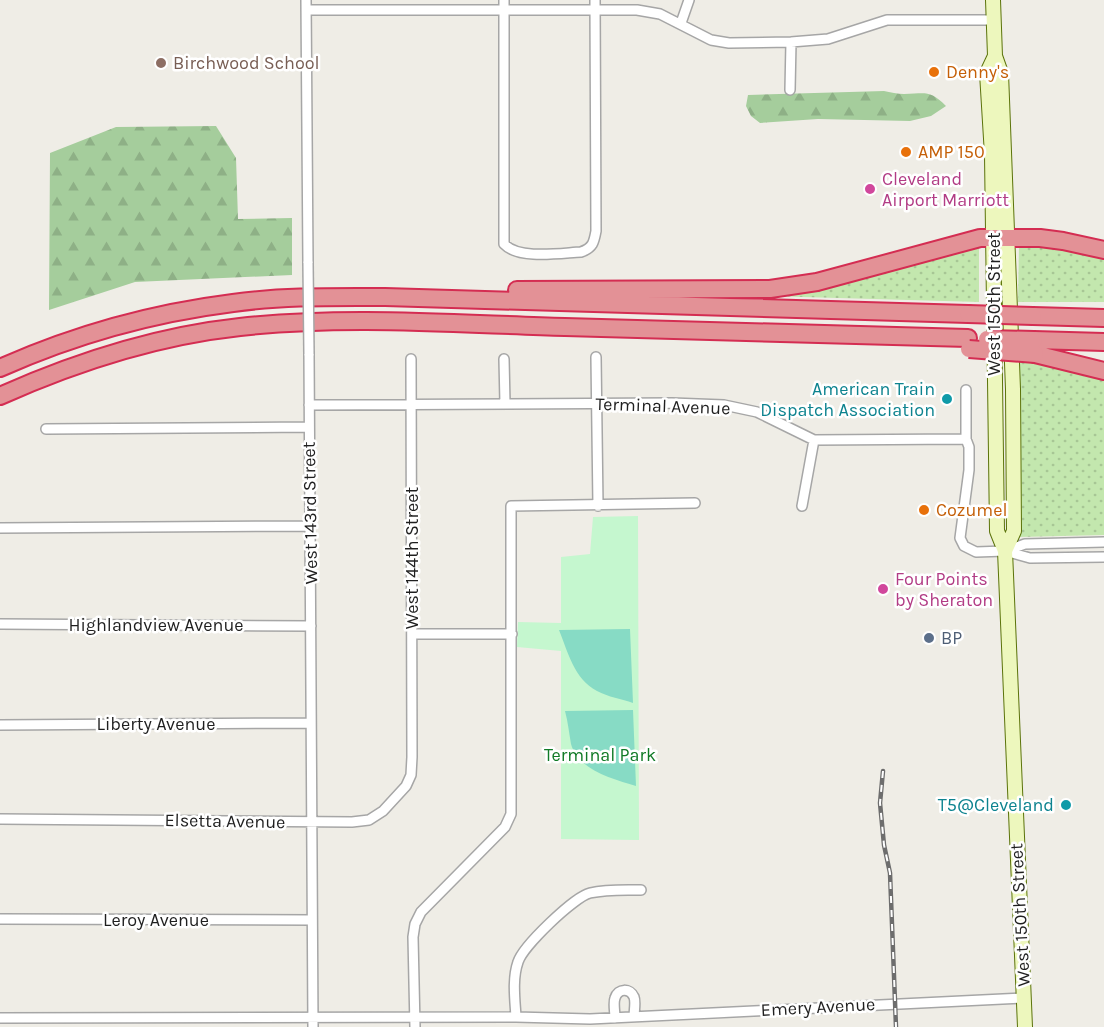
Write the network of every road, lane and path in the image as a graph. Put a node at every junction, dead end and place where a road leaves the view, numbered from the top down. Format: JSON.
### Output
{"nodes":[{"id":1,"x":504,"y":0,"type":"edge"},
{"id":2,"x":595,"y":0,"type":"edge"},
{"id":3,"x":689,"y":0,"type":"edge"},
{"id":4,"x":993,"y":0,"type":"edge"},
{"id":5,"x":306,"y":5,"type":"edge"},
{"id":6,"x":595,"y":10,"type":"junction"},
{"id":7,"x":504,"y":11,"type":"junction"},
{"id":8,"x":993,"y":20,"type":"junction"},
{"id":9,"x":681,"y":23,"type":"junction"},
{"id":10,"x":791,"y":42,"type":"junction"},
{"id":11,"x":790,"y":90,"type":"dead end"},
{"id":12,"x":1001,"y":238,"type":"junction"},
{"id":13,"x":1104,"y":250,"type":"edge"},
{"id":14,"x":385,"y":297,"type":"junction"},
{"id":15,"x":1104,"y":318,"type":"edge"},
{"id":16,"x":1104,"y":342,"type":"edge"},
{"id":17,"x":1034,"y":347,"type":"junction"},
{"id":18,"x":596,"y":357,"type":"dead end"},
{"id":19,"x":411,"y":359,"type":"dead end"},
{"id":20,"x":504,"y":359,"type":"dead end"},
{"id":21,"x":0,"y":368,"type":"edge"},
{"id":22,"x":1104,"y":371,"type":"edge"},
{"id":23,"x":966,"y":390,"type":"dead end"},
{"id":24,"x":0,"y":396,"type":"edge"},
{"id":25,"x":505,"y":404,"type":"junction"},
{"id":26,"x":597,"y":404,"type":"junction"},
{"id":27,"x":309,"y":405,"type":"junction"},
{"id":28,"x":411,"y":405,"type":"junction"},
{"id":29,"x":309,"y":427,"type":"junction"},
{"id":30,"x":46,"y":429,"type":"dead end"},
{"id":31,"x":966,"y":439,"type":"junction"},
{"id":32,"x":814,"y":440,"type":"junction"},
{"id":33,"x":695,"y":503,"type":"dead end"},
{"id":34,"x":598,"y":506,"type":"junction"},
{"id":35,"x":802,"y":506,"type":"dead end"},
{"id":36,"x":311,"y":526,"type":"junction"},
{"id":37,"x":0,"y":528,"type":"edge"},
{"id":38,"x":1104,"y":543,"type":"edge"},
{"id":39,"x":1005,"y":551,"type":"junction"},
{"id":40,"x":1104,"y":557,"type":"edge"},
{"id":41,"x":0,"y":624,"type":"edge"},
{"id":42,"x":311,"y":626,"type":"junction"},
{"id":43,"x":413,"y":634,"type":"junction"},
{"id":44,"x":512,"y":634,"type":"junction"},
{"id":45,"x":311,"y":723,"type":"junction"},
{"id":46,"x":0,"y":725,"type":"edge"},
{"id":47,"x":412,"y":757,"type":"joint"},
{"id":48,"x":0,"y":819,"type":"edge"},
{"id":49,"x":312,"y":822,"type":"junction"},
{"id":50,"x":641,"y":890,"type":"dead end"},
{"id":51,"x":0,"y":919,"type":"edge"},
{"id":52,"x":312,"y":920,"type":"junction"},
{"id":53,"x":1024,"y":998,"type":"junction"},
{"id":54,"x":516,"y":1017,"type":"junction"},
{"id":55,"x":634,"y":1017,"type":"junction"},
{"id":56,"x":0,"y":1018,"type":"edge"},
{"id":57,"x":615,"y":1018,"type":"junction"},
{"id":58,"x":313,"y":1022,"type":"edge"},
{"id":59,"x":415,"y":1023,"type":"edge"},
{"id":60,"x":590,"y":1023,"type":"edge"},
{"id":61,"x":1025,"y":1027,"type":"edge"}],
"edges":[{"from":1,"to":7,"type":"street"},
{"from":2,"to":6,"type":"street"},
{"from":3,"to":9,"type":"street"},
{"from":4,"to":8,"type":"main road","name":"West 150th Street"},
{"from":5,"to":7,"type":"street"},
{"from":5,"to":27,"type":"street","name":"West 143rd Street","bridge":true},
{"from":6,"to":7,"type":"street"},
{"from":6,"to":7,"type":"street"},
{"from":6,"to":9,"type":"street"},
{"from":8,"to":10,"type":"street"},
{"from":8,"to":12,"type":"main road","name":"West 150th Street"},
{"from":9,"to":10,"type":"street"},
{"from":10,"to":11,"type":"street"},
{"from":12,"to":13,"type":"highway"},
{"from":12,"to":14,"type":"highway"},
{"from":12,"to":39,"type":"main road","name":"West 150th Street"},
{"from":14,"to":15,"type":"highway","bridge":true},
{"from":14,"to":21,"type":"highway"},
{"from":16,"to":17,"type":"highway"},
{"from":17,"to":22,"type":"highway"},
{"from":17,"to":24,"type":"highway","bridge":true},
{"from":18,"to":26,"type":"street"},
{"from":19,"to":28,"type":"street","name":"West 144th Street"},
{"from":20,"to":25,"type":"street"},
{"from":23,"to":31,"type":"street","name":"West 150th Street"},
{"from":25,"to":26,"type":"street","name":"Terminal Avenue"},
{"from":25,"to":28,"type":"street","name":"Terminal Avenue"},
{"from":26,"to":32,"type":"street","name":"Terminal Avenue"},
{"from":26,"to":34,"type":"street"},
{"from":27,"to":28,"type":"street","name":"Terminal Avenue"},
{"from":27,"to":29,"type":"street","name":"West 143rd Street"},
{"from":28,"to":43,"type":"street","name":"West 144th Street"},
{"from":29,"to":30,"type":"street"},
{"from":29,"to":36,"type":"street","name":"West 143rd Street"},
{"from":31,"to":32,"type":"street","name":"Terminal Avenue"},
{"from":31,"to":39,"type":"street"},
{"from":32,"to":35,"type":"street"},
{"from":33,"to":34,"type":"street"},
{"from":34,"to":44,"type":"street"},
{"from":36,"to":37,"type":"street"},
{"from":36,"to":42,"type":"street","name":"West 143rd Street"},
{"from":38,"to":39,"type":"street"},
{"from":39,"to":40,"type":"street"},
{"from":39,"to":53,"type":"main road","name":"West 150th Street"},
{"from":41,"to":42,"type":"street","name":"Highlandview Avenue"},
{"from":42,"to":45,"type":"street","name":"West 143rd Street"},
{"from":43,"to":44,"type":"street"},
{"from":43,"to":47,"type":"street","name":"West 144th Street"},
{"from":44,"to":59,"type":"street"},
{"from":45,"to":46,"type":"street","name":"Liberty Avenue"},
{"from":45,"to":49,"type":"street","name":"West 143rd Street"},
{"from":47,"to":49,"type":"street","name":"Elsetta Avenue"},
{"from":48,"to":49,"type":"street","name":"Elsetta Avenue"},
{"from":49,"to":52,"type":"street","name":"West 143rd Street"},
{"from":50,"to":54,"type":"street"},
{"from":51,"to":52,"type":"street","name":"Leroy Avenue"},
{"from":52,"to":58,"type":"street","name":"West 143rd Street"},
{"from":53,"to":55,"type":"street","name":"Emery Avenue"},
{"from":53,"to":61,"type":"main road","name":"West 150th Street"},
{"from":54,"to":59,"type":"street","name":"Emery Avenue"},
{"from":54,"to":60,"type":"street","name":"Emery Avenue"},
{"from":55,"to":57,"type":"street","name":"Emery Avenue"},
{"from":55,"to":57,"type":"street"},
{"from":56,"to":58,"type":"street","name":"Emery Avenue"},
{"from":57,"to":60,"type":"street","name":"Emery Avenue"},
{"from":58,"to":59,"type":"street","name":"Emery Avenue"}]}
